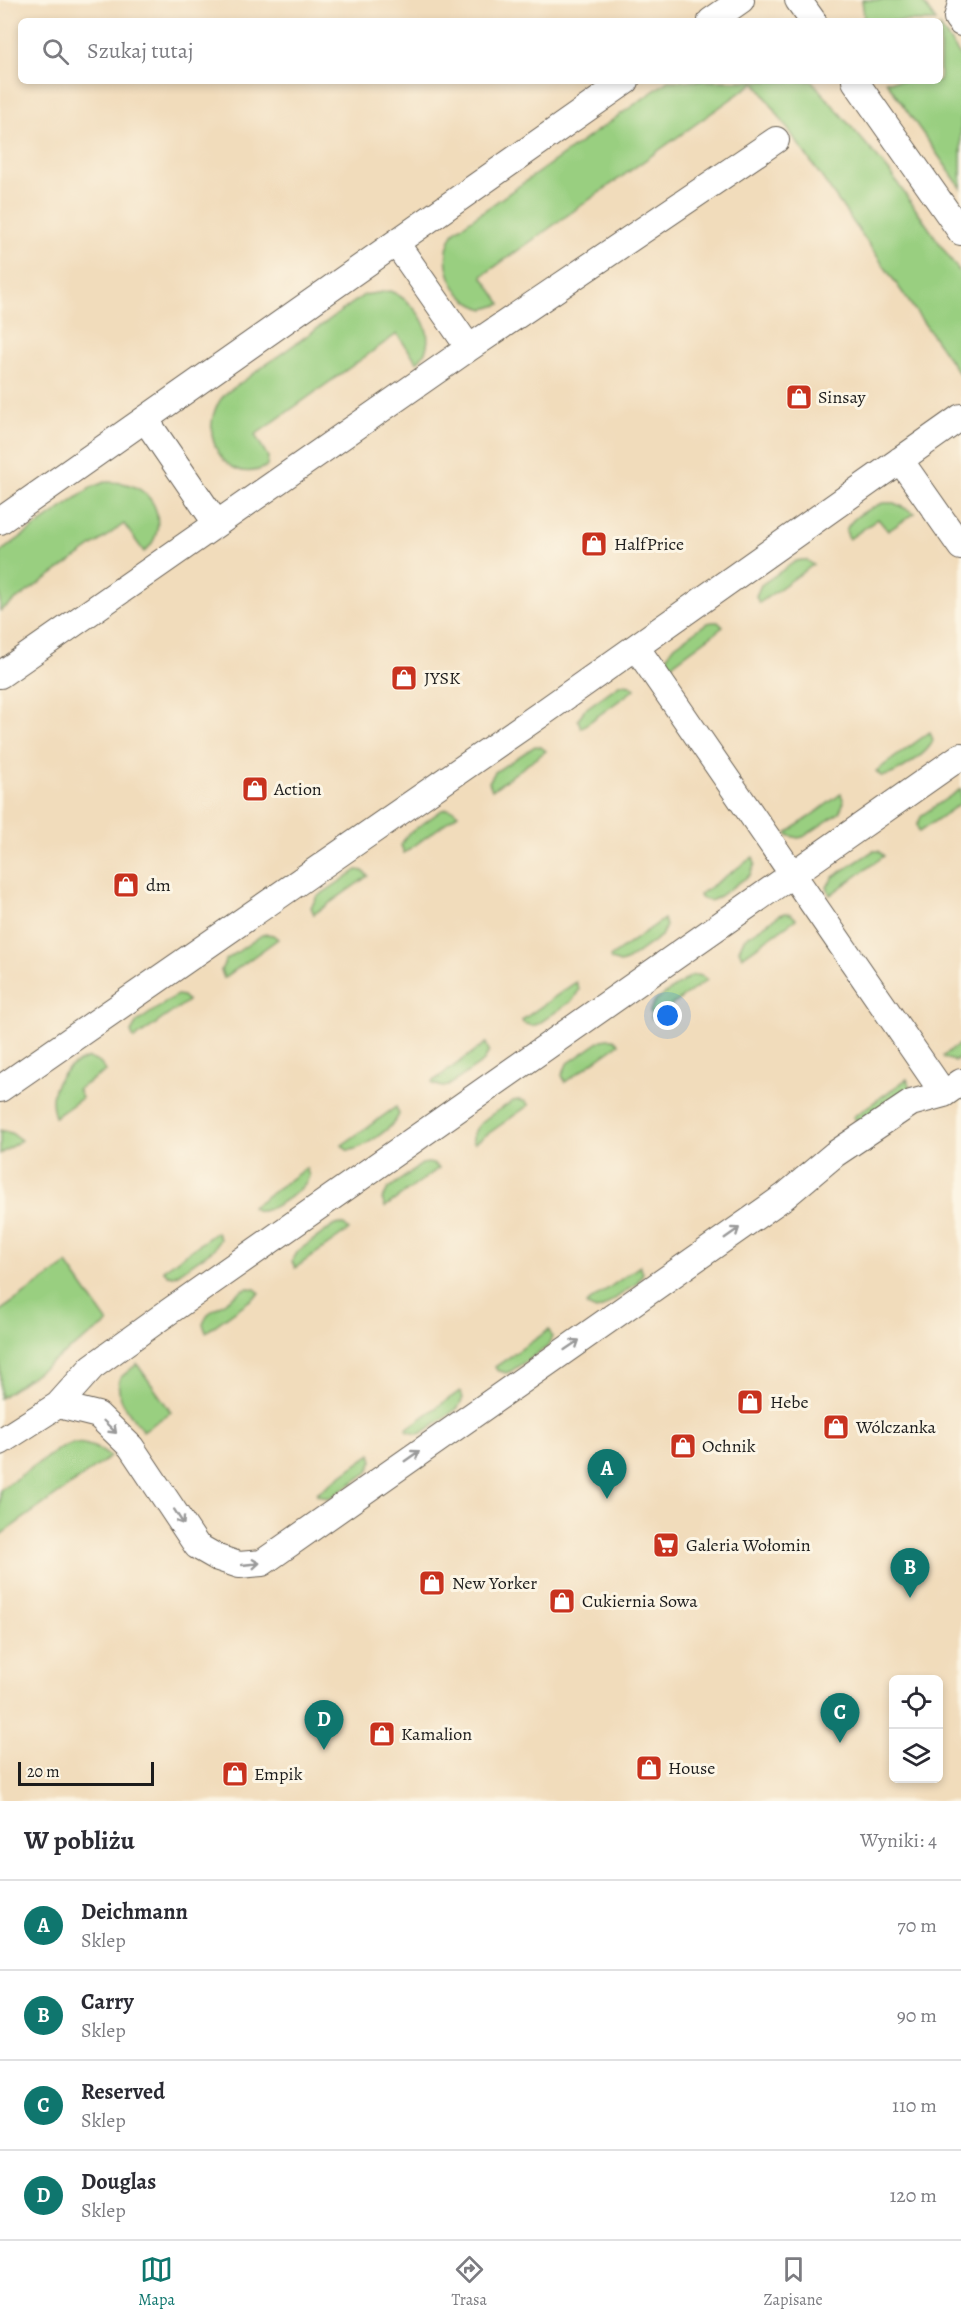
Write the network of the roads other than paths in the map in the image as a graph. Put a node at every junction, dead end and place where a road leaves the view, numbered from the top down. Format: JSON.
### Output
{"nodes":[{"id":1,"x":741,"y":0,"type":"edge"},
{"id":2,"x":798,"y":0,"type":"edge"},
{"id":3,"x":961,"y":3,"type":"edge"},
{"id":4,"x":715,"y":18,"type":"edge"},
{"id":5,"x":811,"y":18,"type":"edge"},
{"id":6,"x":961,"y":23,"type":"edge"},
{"id":7,"x":622,"y":84,"type":"edge"},
{"id":8,"x":857,"y":84,"type":"edge"},
{"id":9,"x":776,"y":140,"type":"dead end"},
{"id":10,"x":961,"y":232,"type":"edge"},
{"id":11,"x":396,"y":243,"type":"junction"},
{"id":12,"x":469,"y":348,"type":"junction"},
{"id":13,"x":961,"y":417,"type":"edge"},
{"id":14,"x":145,"y":419,"type":"junction"},
{"id":15,"x":900,"y":460,"type":"junction"},
{"id":16,"x":0,"y":521,"type":"edge"},
{"id":17,"x":216,"y":523,"type":"junction"},
{"id":18,"x":961,"y":547,"type":"edge"},
{"id":19,"x":636,"y":647,"type":"junction"},
{"id":20,"x":0,"y":675,"type":"edge"},
{"id":21,"x":961,"y":756,"type":"edge"},
{"id":22,"x":792,"y":875,"type":"junction"},
{"id":23,"x":953,"y":1088,"type":"edge"},
{"id":24,"x":0,"y":1089,"type":"edge"},
{"id":25,"x":58,"y":1405,"type":"junction"},
{"id":26,"x":0,"y":1442,"type":"edge"}],
"edges":[{"from":1,"to":4,"type":"lane"},
{"from":2,"to":5,"type":"lane"},
{"from":3,"to":6,"type":"lane"},
{"from":7,"to":11,"type":"lane"},
{"from":8,"to":10,"type":"lane"},
{"from":9,"to":12,"type":"lane"},
{"from":11,"to":12,"type":"lane"},
{"from":11,"to":14,"type":"lane"},
{"from":12,"to":17,"type":"lane"},
{"from":13,"to":15,"type":"lane"},
{"from":14,"to":16,"type":"lane"},
{"from":14,"to":17,"type":"lane"},
{"from":15,"to":18,"type":"lane"},
{"from":15,"to":19,"type":"lane"},
{"from":17,"to":20,"type":"lane"},
{"from":19,"to":22,"type":"lane"},
{"from":19,"to":24,"type":"lane"},
{"from":21,"to":22,"type":"lane"},
{"from":22,"to":23,"type":"lane"},
{"from":22,"to":25,"type":"lane"},
{"from":25,"to":23,"type":"lane","one_way":true},
{"from":25,"to":26,"type":"lane"}]}
